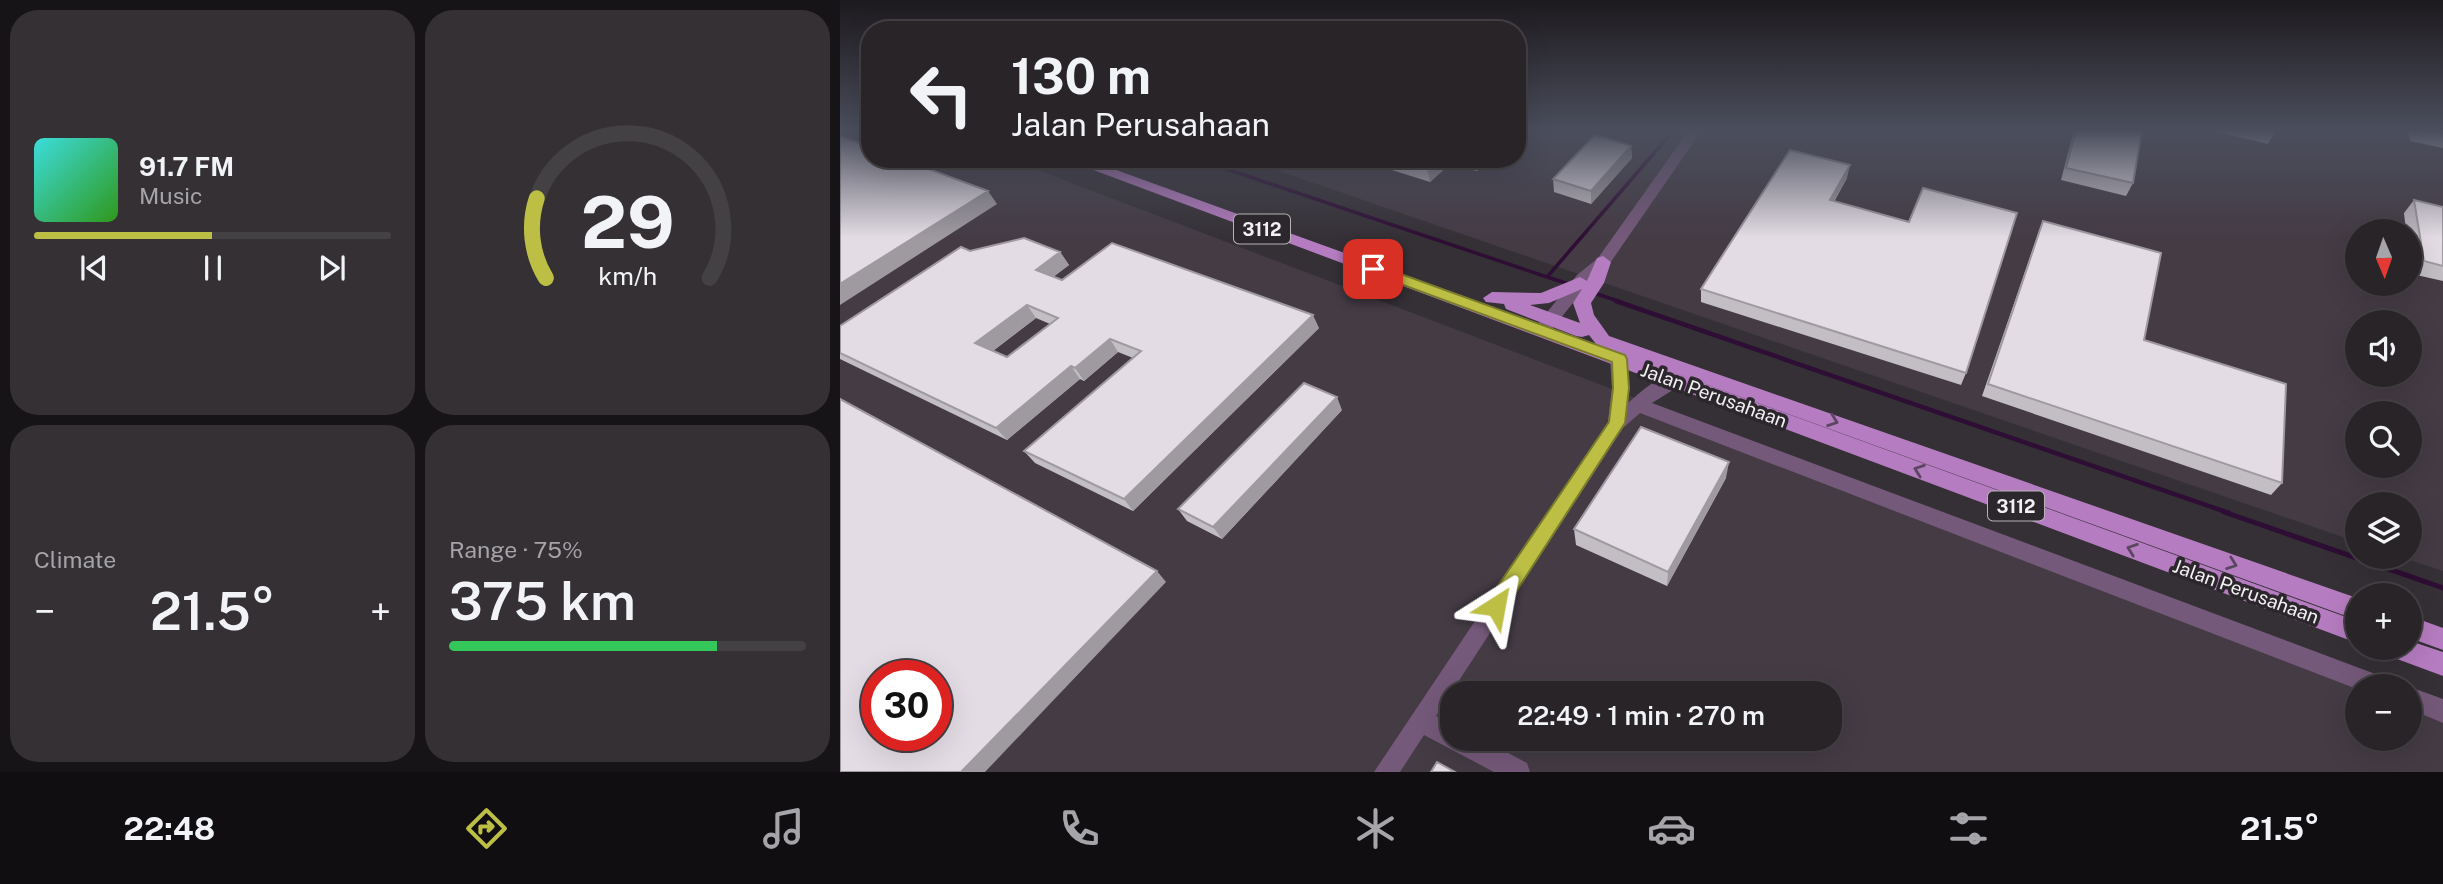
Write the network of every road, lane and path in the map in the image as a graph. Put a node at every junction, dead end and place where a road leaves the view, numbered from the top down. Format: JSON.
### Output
{"nodes":[{"id":1,"x":1670,"y":166,"type":"edge"},
{"id":2,"x":1097,"y":168,"type":"edge"},
{"id":3,"x":1124,"y":168,"type":"edge"},
{"id":4,"x":1603,"y":262,"type":"joint"},
{"id":5,"x":1586,"y":282,"type":"junction"},
{"id":6,"x":1492,"y":298,"type":"junction"},
{"id":7,"x":1569,"y":299,"type":"junction"},
{"id":8,"x":1546,"y":325,"type":"junction"},
{"id":9,"x":1602,"y":339,"type":"junction"},
{"id":10,"x":1619,"y":359,"type":"junction"},
{"id":11,"x":1675,"y":380,"type":"junction"},
{"id":12,"x":1640,"y":406,"type":"junction"},
{"id":13,"x":1617,"y":423,"type":"junction"},
{"id":14,"x":2345,"y":605,"type":"edge"},
{"id":15,"x":2345,"y":628,"type":"edge"},
{"id":16,"x":2422,"y":631,"type":"edge"},
{"id":17,"x":2443,"y":639,"type":"edge"},
{"id":18,"x":2422,"y":657,"type":"edge"},
{"id":19,"x":2443,"y":664,"type":"edge"},
{"id":20,"x":2346,"y":674,"type":"edge"},
{"id":21,"x":2422,"y":703,"type":"edge"},
{"id":22,"x":2443,"y":711,"type":"edge"},
{"id":23,"x":1420,"y":720,"type":"junction"},
{"id":24,"x":1440,"y":731,"type":"edge"},
{"id":25,"x":1478,"y":751,"type":"edge"},
{"id":26,"x":1386,"y":772,"type":"edge"},
{"id":27,"x":1518,"y":772,"type":"edge"}],
"edges":[{"from":1,"to":4,"type":"street"},
{"from":2,"to":8,"type":"main road","name":"Jalan Perusahaan","number":"3112"},
{"from":3,"to":6,"type":"main road","name":"Jalan Perusahaan","number":"3112"},
{"from":4,"to":5,"type":"main road"},
{"from":5,"to":7,"type":"main road"},
{"from":5,"to":7,"type":"main road"},
{"from":6,"to":7,"type":"main road"},
{"from":6,"to":8,"type":"main road","name":"Jalan Perusahaan","number":"3112"},
{"from":7,"to":8,"type":"street"},
{"from":7,"to":9,"type":"main road"},
{"from":8,"to":9,"type":"main road","name":"Jalan Perusahaan","number":"3112"},
{"from":8,"to":10,"type":"main road","name":"Jalan Perusahaan","number":"3112"},
{"from":9,"to":14,"type":"main road","name":"Jalan Perusahaan","number":"3112","one_way":true},
{"from":10,"to":11,"type":"main road","name":"Jalan Perusahaan","number":"3112"},
{"from":10,"to":13,"type":"street"},
{"from":11,"to":12,"type":"street"},
{"from":15,"to":11,"type":"main road","name":"Jalan Perusahaan","number":"3112","one_way":true},
{"from":12,"to":13,"type":"street"},
{"from":12,"to":20,"type":"street"},
{"from":13,"to":23,"type":"street"},
{"from":16,"to":17,"type":"main road"},
{"from":18,"to":19,"type":"main road"},
{"from":21,"to":22,"type":"street"},
{"from":23,"to":24,"type":"street"},
{"from":23,"to":26,"type":"street"},
{"from":25,"to":27,"type":"street"}]}
